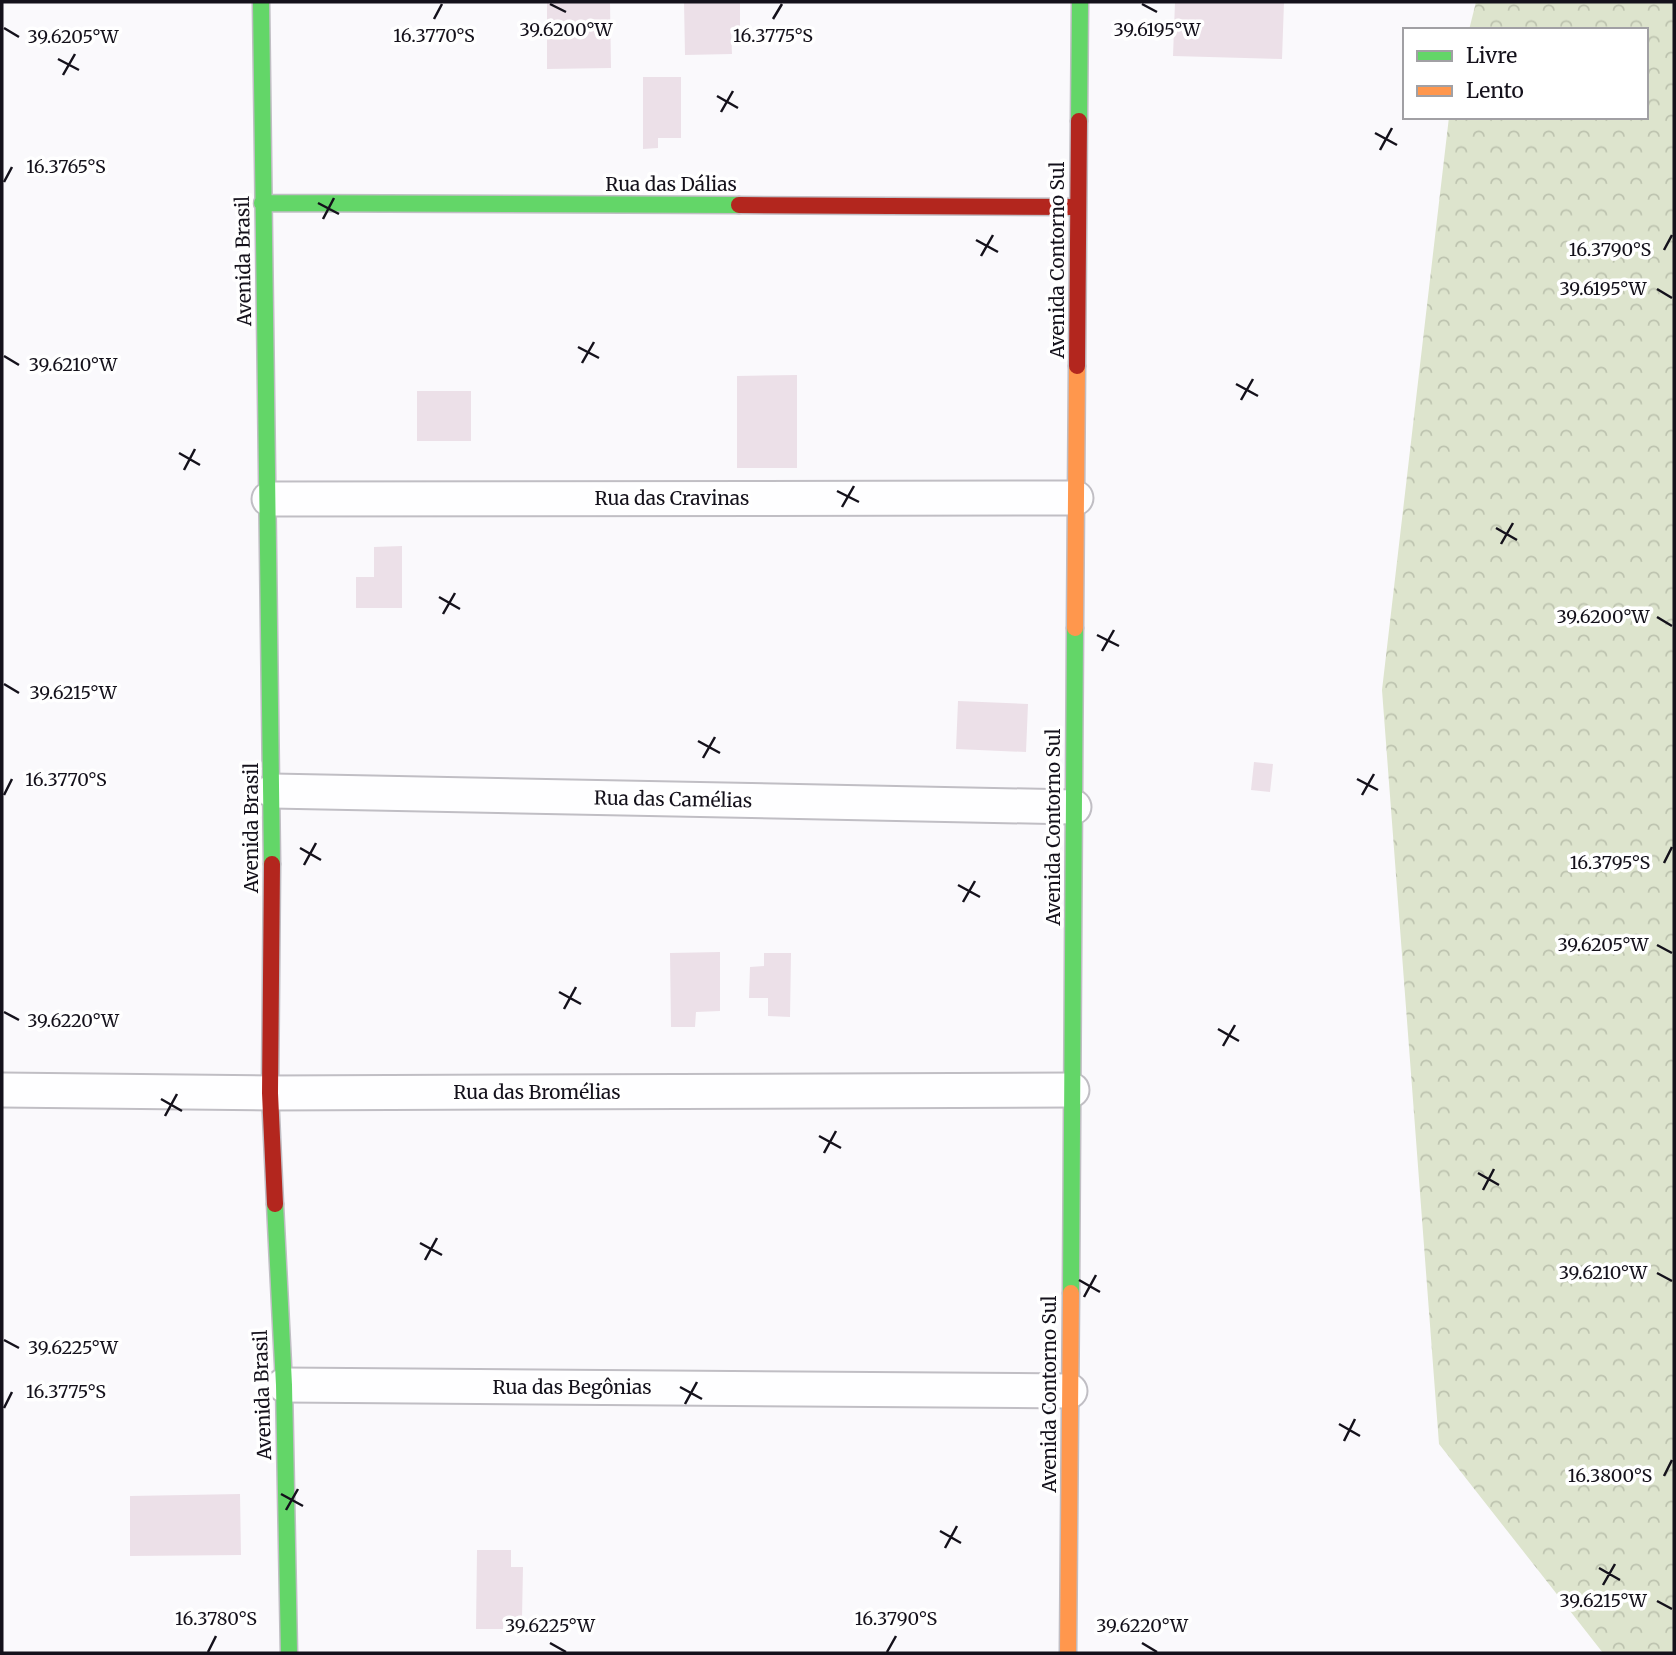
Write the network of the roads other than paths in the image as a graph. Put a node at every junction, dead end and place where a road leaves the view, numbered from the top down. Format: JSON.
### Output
{"nodes":[{"id":1,"x":261,"y":2,"type":"edge"},
{"id":2,"x":1080,"y":2,"type":"edge"},
{"id":3,"x":262,"y":203,"type":"junction"},
{"id":4,"x":1079,"y":207,"type":"junction"},
{"id":5,"x":1076,"y":498,"type":"junction"},
{"id":6,"x":269,"y":499,"type":"junction"},
{"id":7,"x":273,"y":791,"type":"junction"},
{"id":8,"x":1074,"y":807,"type":"junction"},
{"id":9,"x":2,"y":1090,"type":"edge"},
{"id":10,"x":1072,"y":1090,"type":"junction"},
{"id":11,"x":270,"y":1093,"type":"junction"},
{"id":12,"x":284,"y":1385,"type":"junction"},
{"id":13,"x":1070,"y":1391,"type":"junction"},
{"id":14,"x":289,"y":1653,"type":"edge"},
{"id":15,"x":1068,"y":1653,"type":"edge"}],
"edges":[{"from":1,"to":3,"type":"street","name":"Avenida Brasil"},
{"from":2,"to":4,"type":"street","name":"Avenida Contorno Sul"},
{"from":3,"to":4,"type":"street","name":"Rua das Dálias"},
{"from":3,"to":6,"type":"street","name":"Avenida Brasil"},
{"from":4,"to":5,"type":"street","name":"Avenida Contorno Sul"},
{"from":5,"to":6,"type":"street","name":"Rua das Cravinas"},
{"from":5,"to":8,"type":"street","name":"Avenida Contorno Sul"},
{"from":6,"to":7,"type":"street","name":"Avenida Brasil"},
{"from":7,"to":8,"type":"street","name":"Rua das Camélias"},
{"from":7,"to":11,"type":"street","name":"Avenida Brasil"},
{"from":8,"to":10,"type":"street","name":"Avenida Contorno Sul"},
{"from":9,"to":11,"type":"street","name":"Rua das Bromélias"},
{"from":10,"to":11,"type":"street","name":"Rua das Bromélias"},
{"from":10,"to":13,"type":"street","name":"Avenida Contorno Sul"},
{"from":11,"to":12,"type":"street","name":"Avenida Brasil"},
{"from":12,"to":13,"type":"street","name":"Rua das Begônias"},
{"from":12,"to":14,"type":"street","name":"Avenida Brasil"},
{"from":13,"to":15,"type":"street","name":"Avenida Contorno Sul"}]}
